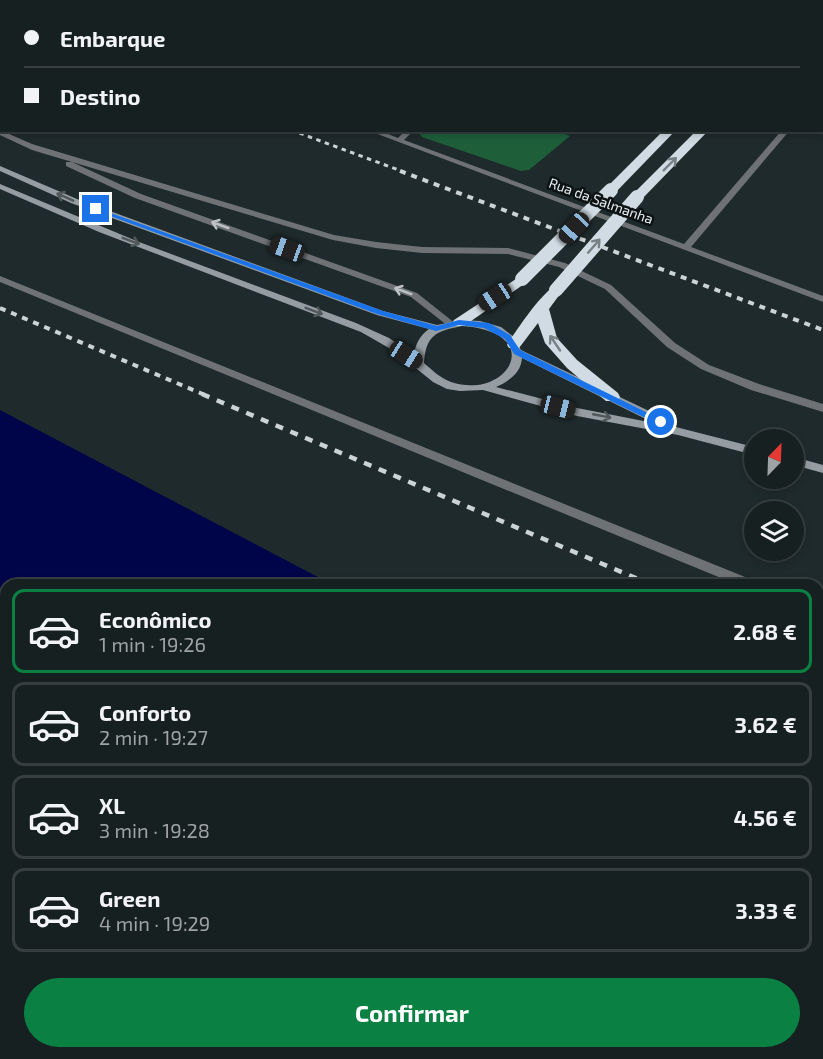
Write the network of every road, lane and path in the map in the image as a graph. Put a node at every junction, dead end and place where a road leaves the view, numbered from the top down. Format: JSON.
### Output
{"nodes":[{"id":1,"x":0,"y":132,"type":"edge"},
{"id":2,"x":375,"y":132,"type":"edge"},
{"id":3,"x":409,"y":132,"type":"edge"},
{"id":4,"x":669,"y":132,"type":"edge"},
{"id":5,"x":702,"y":132,"type":"edge"},
{"id":6,"x":785,"y":132,"type":"edge"},
{"id":7,"x":399,"y":141,"type":"junction"},
{"id":8,"x":28,"y":145,"type":"junction"},
{"id":9,"x":0,"y":168,"type":"edge"},
{"id":10,"x":0,"y":186,"type":"edge"},
{"id":11,"x":686,"y":247,"type":"junction"},
{"id":12,"x":0,"y":279,"type":"edge"},
{"id":13,"x":823,"y":298,"type":"edge"},
{"id":14,"x":541,"y":307,"type":"junction"},
{"id":15,"x":455,"y":323,"type":"junction"},
{"id":16,"x":436,"y":328,"type":"junction"},
{"id":17,"x":515,"y":348,"type":"junction"},
{"id":18,"x":419,"y":364,"type":"junction"},
{"id":19,"x":484,"y":387,"type":"junction"},
{"id":20,"x":612,"y":397,"type":"junction"},
{"id":21,"x":823,"y":408,"type":"edge"},
{"id":22,"x":678,"y":431,"type":"junction"},
{"id":23,"x":744,"y":448,"type":"edge"},
{"id":24,"x":804,"y":464,"type":"edge"},
{"id":25,"x":823,"y":469,"type":"edge"},
{"id":26,"x":736,"y":579,"type":"edge"}],
"edges":[{"from":1,"to":8,"type":"street"},
{"from":2,"to":7,"type":"street","name":"Rua da Salmanha"},
{"from":3,"to":7,"type":"street"},
{"from":4,"to":15,"type":"highway","bridge":true},
{"from":14,"to":5,"type":"highway","one_way":true,"bridge":true},
{"from":6,"to":11,"type":"street"},
{"from":7,"to":11,"type":"street","name":"Rua da Salmanha"},
{"from":15,"to":8,"type":"street","one_way":true},
{"from":8,"to":21,"type":"street"},
{"from":16,"to":9,"type":"main road","one_way":true},
{"from":10,"to":18,"type":"main road","one_way":true},
{"from":11,"to":13,"type":"street","name":"Rua da Salmanha"},
{"from":12,"to":26,"type":"street"},
{"from":14,"to":17,"type":"highway"},
{"from":20,"to":14,"type":"highway","one_way":true},
{"from":15,"to":16,"type":"main road"},
{"from":15,"to":17,"type":"main road"},
{"from":16,"to":18,"type":"main road"},
{"from":17,"to":19,"type":"main road"},
{"from":17,"to":20,"type":"main road"},
{"from":18,"to":19,"type":"main road"},
{"from":19,"to":22,"type":"main road","one_way":true},
{"from":20,"to":22,"type":"main road"},
{"from":22,"to":23,"type":"main road"},
{"from":24,"to":25,"type":"main road"}]}
